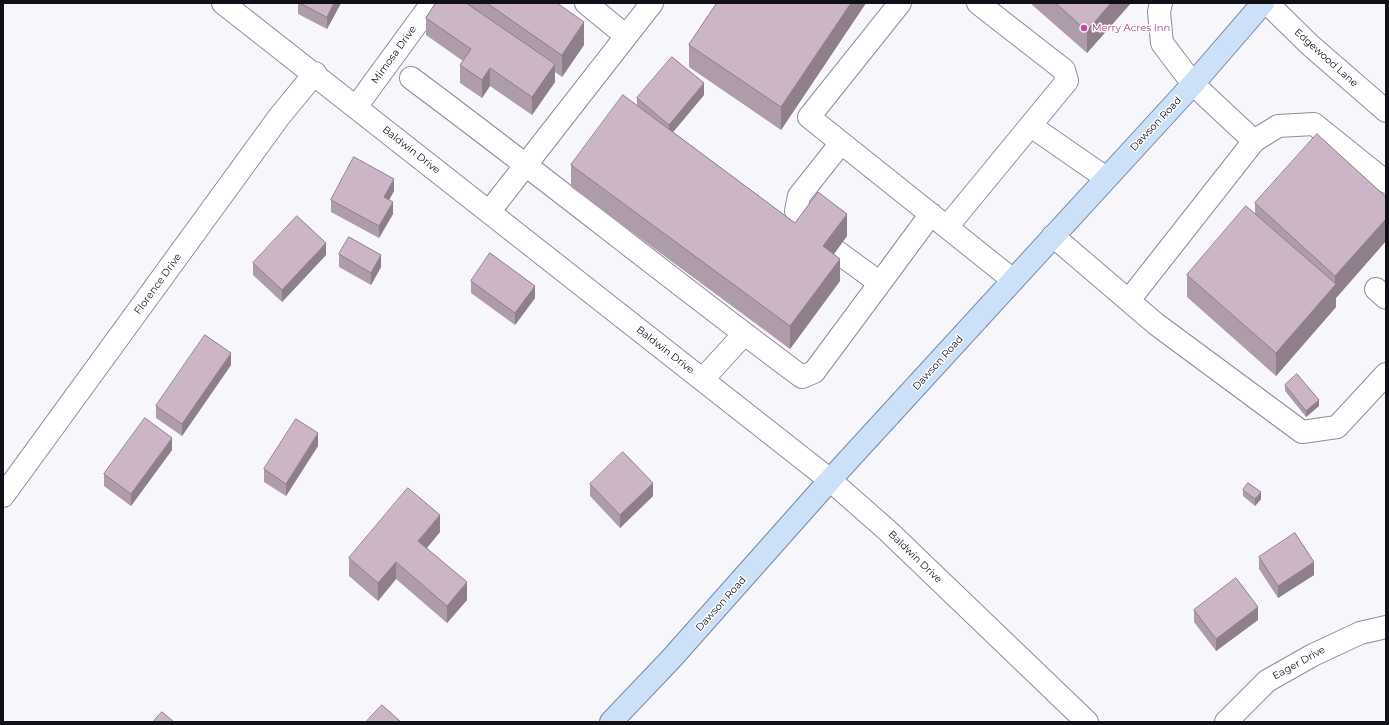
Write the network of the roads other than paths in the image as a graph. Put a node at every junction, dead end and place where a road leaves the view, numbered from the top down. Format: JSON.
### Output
{"nodes":[{"id":1,"x":223,"y":3,"type":"edge"},
{"id":2,"x":432,"y":3,"type":"edge"},
{"id":3,"x":586,"y":3,"type":"edge"},
{"id":4,"x":652,"y":3,"type":"edge"},
{"id":5,"x":900,"y":3,"type":"edge"},
{"id":6,"x":978,"y":3,"type":"edge"},
{"id":7,"x":1160,"y":3,"type":"edge"},
{"id":8,"x":1263,"y":3,"type":"edge"},
{"id":9,"x":1267,"y":3,"type":"edge"},
{"id":10,"x":626,"y":36,"type":"junction"},
{"id":11,"x":315,"y":73,"type":"junction"},
{"id":12,"x":411,"y":78,"type":"dead end"},
{"id":13,"x":1193,"y":84,"type":"junction"},
{"id":14,"x":356,"y":106,"type":"junction"},
{"id":15,"x":1386,"y":111,"type":"edge"},
{"id":16,"x":1030,"y":126,"type":"junction"},
{"id":17,"x":1254,"y":142,"type":"junction"},
{"id":18,"x":841,"y":143,"type":"junction"},
{"id":19,"x":526,"y":164,"type":"junction"},
{"id":20,"x":1106,"y":178,"type":"junction"},
{"id":21,"x":1386,"y":182,"type":"edge"},
{"id":22,"x":489,"y":212,"type":"junction"},
{"id":23,"x":939,"y":221,"type":"junction"},
{"id":24,"x":806,"y":230,"type":"edge"},
{"id":25,"x":1053,"y":236,"type":"junction"},
{"id":26,"x":836,"y":251,"type":"edge"},
{"id":27,"x":1013,"y":280,"type":"junction"},
{"id":28,"x":880,"y":283,"type":"junction"},
{"id":29,"x":1129,"y":300,"type":"junction"},
{"id":30,"x":744,"y":334,"type":"junction"},
{"id":31,"x":1386,"y":374,"type":"edge"},
{"id":32,"x":703,"y":379,"type":"junction"},
{"id":33,"x":830,"y":480,"type":"junction"},
{"id":34,"x":3,"y":496,"type":"edge"},
{"id":35,"x":1386,"y":626,"type":"edge"},
{"id":36,"x":611,"y":722,"type":"edge"},
{"id":37,"x":1087,"y":722,"type":"edge"},
{"id":38,"x":1226,"y":722,"type":"edge"}],
"edges":[{"from":1,"to":11,"type":"street","name":"Baldwin Drive"},
{"from":2,"to":14,"type":"street","name":"Mimosa Drive"},
{"from":3,"to":10,"type":"street"},
{"from":4,"to":10,"type":"street"},
{"from":5,"to":18,"type":"street"},
{"from":6,"to":16,"type":"street"},
{"from":7,"to":13,"type":"street"},
{"from":8,"to":13,"type":"main road","name":"Dawson Road"},
{"from":9,"to":15,"type":"street","name":"Edgewood Lane"},
{"from":10,"to":19,"type":"street"},
{"from":11,"to":14,"type":"street","name":"Baldwin Drive"},
{"from":11,"to":34,"type":"street","name":"Florence Drive"},
{"from":12,"to":19,"type":"street"},
{"from":13,"to":17,"type":"street"},
{"from":13,"to":20,"type":"main road","name":"Dawson Road"},
{"from":14,"to":22,"type":"street","name":"Baldwin Drive"},
{"from":16,"to":20,"type":"street"},
{"from":16,"to":23,"type":"street"},
{"from":17,"to":21,"type":"street"},
{"from":17,"to":29,"type":"street"},
{"from":18,"to":23,"type":"street"},
{"from":18,"to":24,"type":"street"},
{"from":19,"to":22,"type":"street"},
{"from":19,"to":30,"type":"street"},
{"from":20,"to":25,"type":"main road","name":"Dawson Road"},
{"from":22,"to":32,"type":"street","name":"Baldwin Drive"},
{"from":23,"to":27,"type":"street"},
{"from":23,"to":28,"type":"street"},
{"from":25,"to":27,"type":"main road","name":"Dawson Road"},
{"from":25,"to":29,"type":"street"},
{"from":26,"to":28,"type":"street"},
{"from":27,"to":33,"type":"main road","name":"Dawson Road"},
{"from":28,"to":30,"type":"street"},
{"from":29,"to":31,"type":"street"},
{"from":30,"to":32,"type":"street"},
{"from":32,"to":33,"type":"street","name":"Baldwin Drive"},
{"from":33,"to":36,"type":"main road","name":"Dawson Road"},
{"from":33,"to":37,"type":"street","name":"Baldwin Drive"},
{"from":35,"to":38,"type":"street","name":"Eager Drive"}]}
